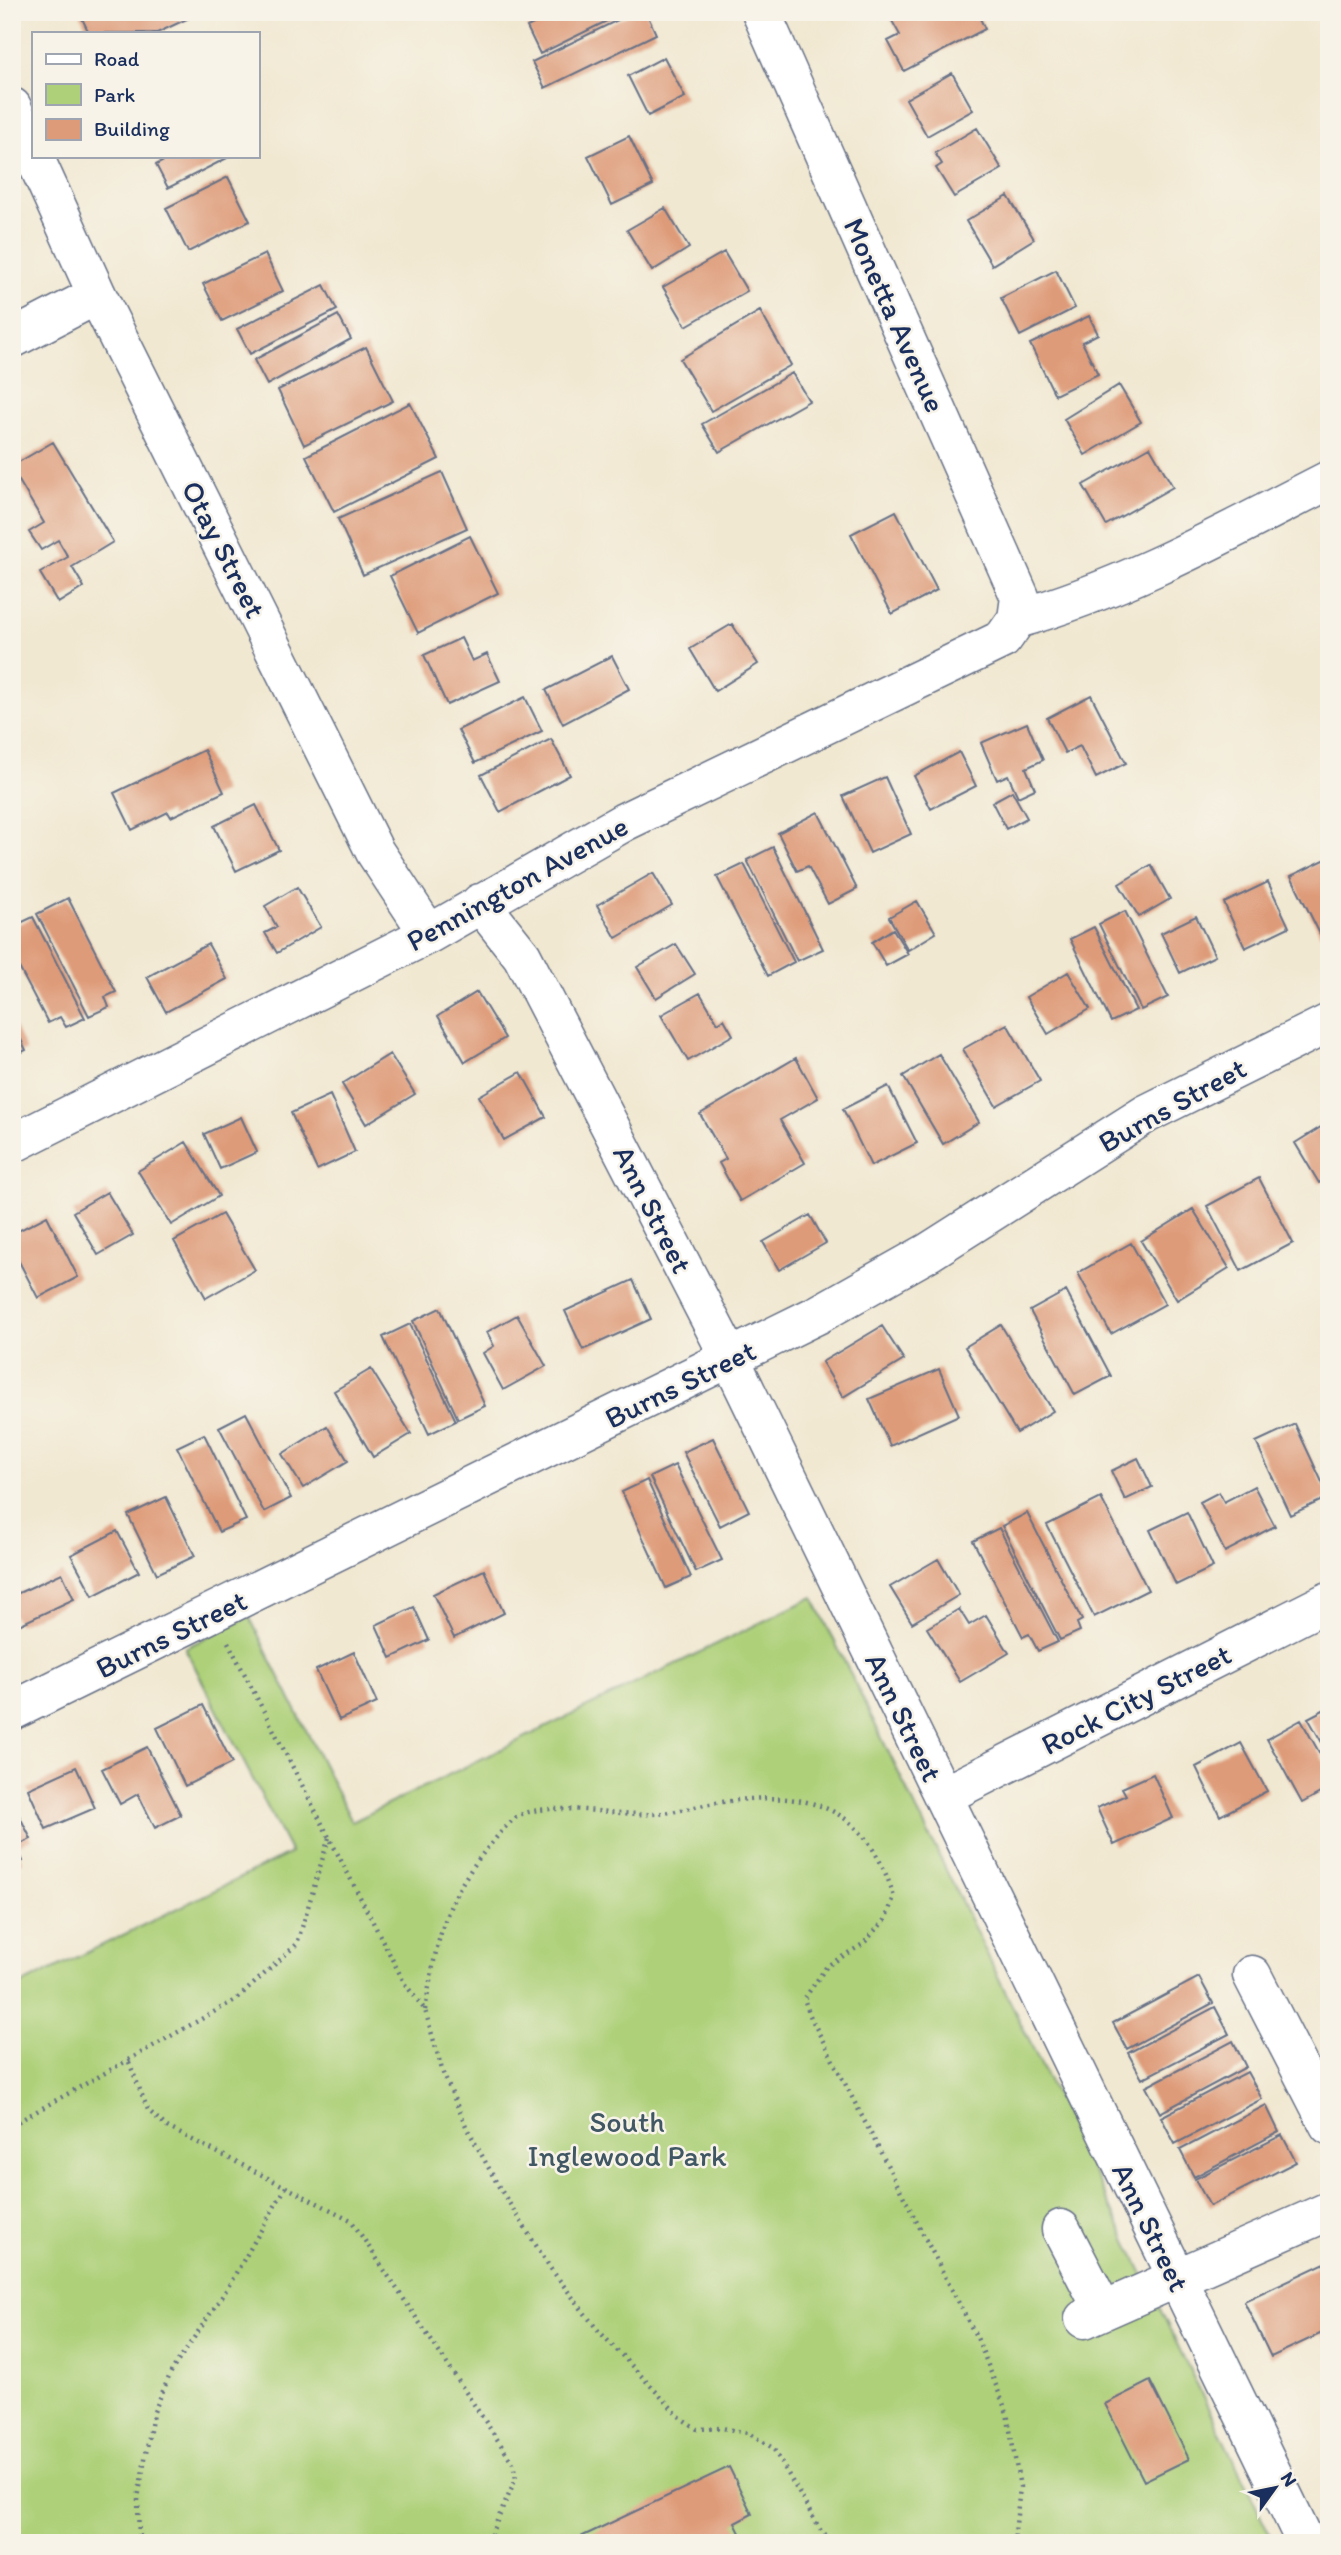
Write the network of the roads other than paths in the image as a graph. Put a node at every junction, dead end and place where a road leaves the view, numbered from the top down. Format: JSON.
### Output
{"nodes":[{"id":1,"x":761,"y":12,"type":"edge"},
{"id":2,"x":12,"y":107,"type":"edge"},
{"id":3,"x":32,"y":151,"type":"edge"},
{"id":4,"x":35,"y":158,"type":"edge"},
{"id":5,"x":97,"y":295,"type":"junction"},
{"id":6,"x":12,"y":339,"type":"edge"},
{"id":7,"x":1329,"y":480,"type":"edge"},
{"id":8,"x":1017,"y":619,"type":"junction"},
{"id":9,"x":480,"y":903,"type":"junction"},
{"id":10,"x":429,"y":934,"type":"junction"},
{"id":11,"x":1329,"y":1023,"type":"edge"},
{"id":12,"x":12,"y":1144,"type":"edge"},
{"id":13,"x":731,"y":1360,"type":"junction"},
{"id":14,"x":1329,"y":1601,"type":"edge"},
{"id":15,"x":12,"y":1712,"type":"edge"},
{"id":16,"x":943,"y":1796,"type":"junction"},
{"id":17,"x":1252,"y":1975,"type":"dead end"},
{"id":18,"x":1329,"y":2125,"type":"edge"},
{"id":19,"x":1329,"y":2211,"type":"edge"},
{"id":20,"x":1061,"y":2229,"type":"dead end"},
{"id":21,"x":1175,"y":2277,"type":"junction"},
{"id":22,"x":1306,"y":2543,"type":"edge"}],
"edges":[{"from":1,"to":8,"type":"street","name":"Monetta Avenue"},
{"from":2,"to":3,"type":"street","name":"Otay Street"},
{"from":4,"to":5,"type":"street","name":"Otay Street"},
{"from":5,"to":6,"type":"street"},
{"from":5,"to":10,"type":"street","name":"Otay Street"},
{"from":7,"to":8,"type":"street"},
{"from":8,"to":9,"type":"street","name":"Pennington Avenue"},
{"from":9,"to":10,"type":"street","name":"Pennington Avenue"},
{"from":9,"to":13,"type":"street","name":"Ann Street"},
{"from":10,"to":12,"type":"street","name":"Pennington Avenue"},
{"from":11,"to":13,"type":"street","name":"Burns Street"},
{"from":13,"to":15,"type":"street","name":"Burns Street"},
{"from":13,"to":16,"type":"street","name":"Ann Street"},
{"from":14,"to":16,"type":"street","name":"Rock City Street"},
{"from":16,"to":21,"type":"street","name":"Ann Street"},
{"from":17,"to":18,"type":"street"},
{"from":19,"to":21,"type":"street"},
{"from":20,"to":21,"type":"street"},
{"from":21,"to":22,"type":"street","name":"Ann Street"}]}
